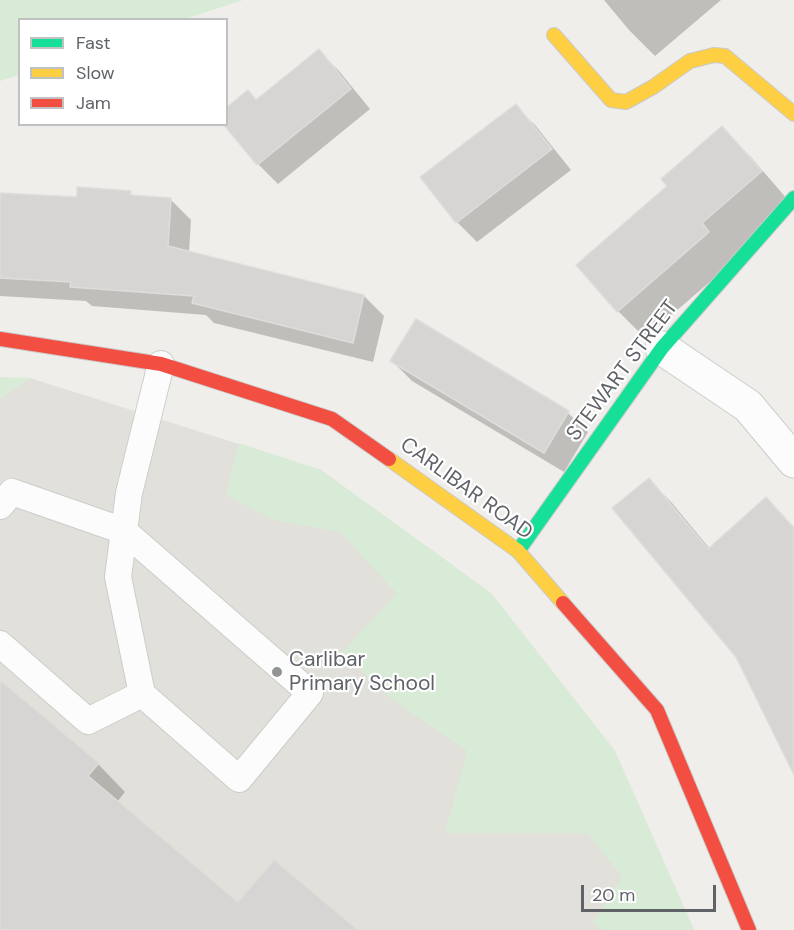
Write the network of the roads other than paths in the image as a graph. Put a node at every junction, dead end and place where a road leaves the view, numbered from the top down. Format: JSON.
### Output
{"nodes":[{"id":1,"x":554,"y":35,"type":"dead end"},
{"id":2,"x":794,"y":114,"type":"edge"},
{"id":3,"x":794,"y":198,"type":"edge"},
{"id":4,"x":0,"y":339,"type":"edge"},
{"id":5,"x":662,"y":348,"type":"junction"},
{"id":6,"x":161,"y":364,"type":"junction"},
{"id":7,"x":794,"y":461,"type":"edge"},
{"id":8,"x":0,"y":506,"type":"edge"},
{"id":9,"x":124,"y":531,"type":"junction"},
{"id":10,"x":518,"y":551,"type":"junction"},
{"id":11,"x":0,"y":644,"type":"edge"},
{"id":12,"x":142,"y":694,"type":"junction"},
{"id":13,"x":749,"y":930,"type":"edge"}],
"edges":[{"from":1,"to":2,"type":"street"},
{"from":3,"to":5,"type":"street","name":"STEWART STREET"},
{"from":4,"to":6,"type":"street","name":"CARLIBAR ROAD"},
{"from":5,"to":7,"type":"street"},
{"from":5,"to":10,"type":"street","name":"STEWART STREET"},
{"from":6,"to":9,"type":"lane"},
{"from":6,"to":10,"type":"street","name":"CARLIBAR ROAD"},
{"from":8,"to":9,"type":"lane"},
{"from":9,"to":12,"type":"lane"},
{"from":9,"to":12,"type":"lane"},
{"from":10,"to":13,"type":"street","name":"CARLIBAR ROAD"},
{"from":11,"to":12,"type":"lane"}]}
